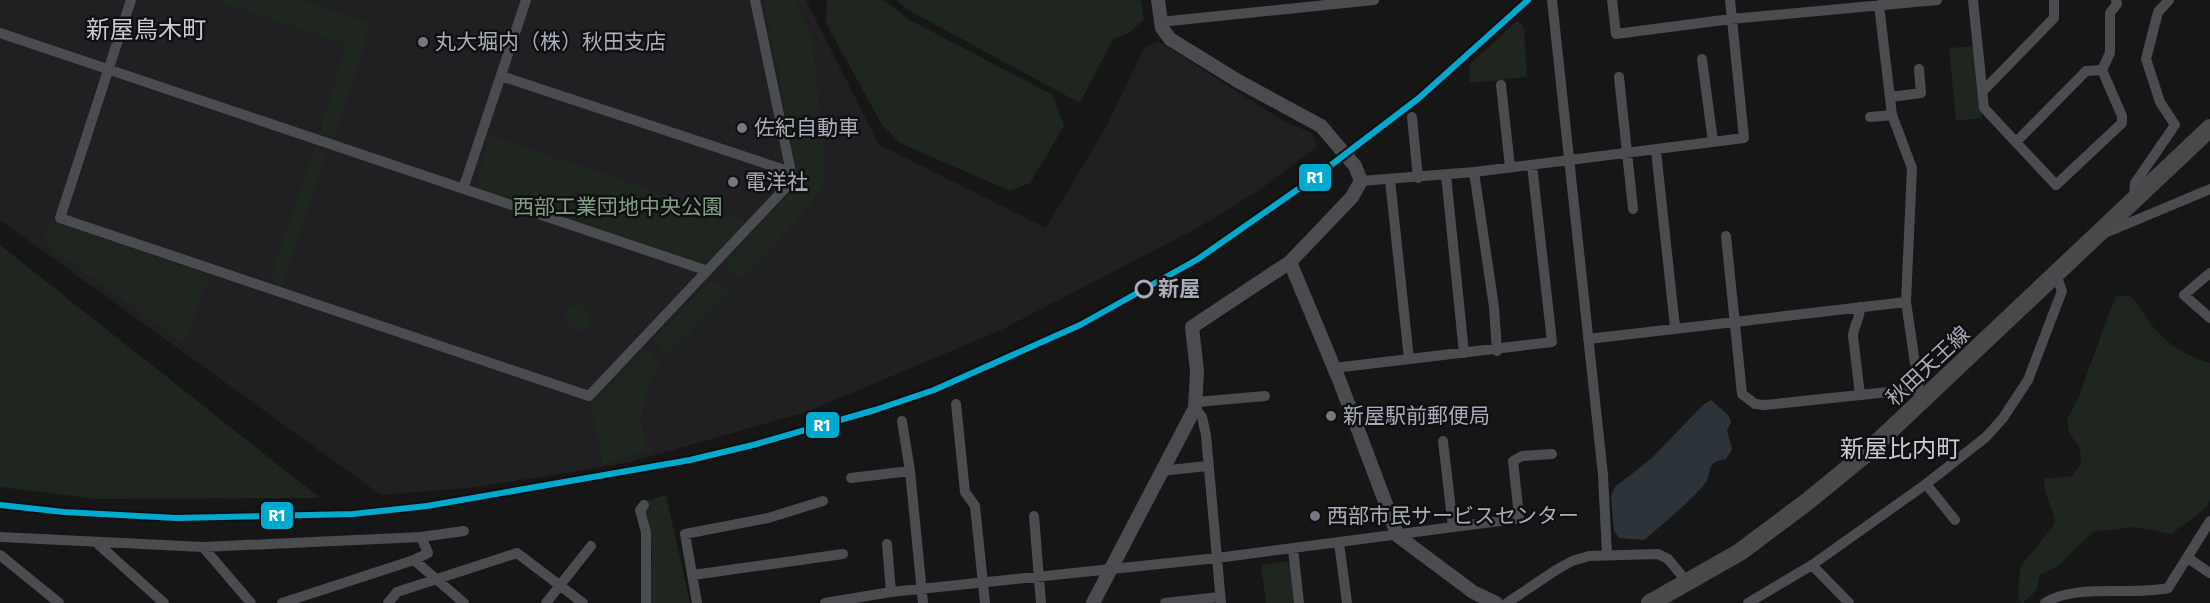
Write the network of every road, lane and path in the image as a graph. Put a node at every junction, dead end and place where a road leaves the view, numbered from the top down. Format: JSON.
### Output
{"nodes":[{"id":1,"x":132,"y":0,"type":"edge"},
{"id":2,"x":526,"y":0,"type":"edge"},
{"id":3,"x":755,"y":0,"type":"edge"},
{"id":4,"x":1158,"y":0,"type":"edge"},
{"id":5,"x":1374,"y":0,"type":"edge"},
{"id":6,"x":1552,"y":0,"type":"edge"},
{"id":7,"x":1612,"y":0,"type":"edge"},
{"id":8,"x":1730,"y":0,"type":"edge"},
{"id":9,"x":1937,"y":0,"type":"edge"},
{"id":10,"x":1973,"y":0,"type":"edge"},
{"id":11,"x":2054,"y":0,"type":"edge"},
{"id":12,"x":2116,"y":0,"type":"edge"},
{"id":13,"x":2169,"y":0,"type":"edge"},
{"id":14,"x":1343,"y":2,"type":"edge"},
{"id":15,"x":1879,"y":5,"type":"junction"},
{"id":16,"x":1282,"y":6,"type":"edge"},
{"id":17,"x":1731,"y":19,"type":"junction"},
{"id":18,"x":1160,"y":22,"type":"junction"},
{"id":19,"x":0,"y":33,"type":"edge"},
{"id":20,"x":1702,"y":59,"type":"dead end"},
{"id":21,"x":1919,"y":69,"type":"dead end"},
{"id":22,"x":109,"y":70,"type":"junction"},
{"id":23,"x":2102,"y":70,"type":"junction"},
{"id":24,"x":501,"y":76,"type":"junction"},
{"id":25,"x":1620,"y":77,"type":"dead end"},
{"id":26,"x":1501,"y":85,"type":"dead end"},
{"id":27,"x":1983,"y":90,"type":"junction"},
{"id":28,"x":1890,"y":97,"type":"junction"},
{"id":29,"x":1892,"y":115,"type":"junction"},
{"id":30,"x":1412,"y":117,"type":"dead end"},
{"id":31,"x":1870,"y":117,"type":"dead end"},
{"id":32,"x":2210,"y":128,"type":"edge"},
{"id":33,"x":1713,"y":142,"type":"junction"},
{"id":34,"x":2016,"y":142,"type":"junction"},
{"id":35,"x":1656,"y":151,"type":"junction"},
{"id":36,"x":1627,"y":153,"type":"junction"},
{"id":37,"x":1568,"y":161,"type":"junction"},
{"id":38,"x":1532,"y":165,"type":"junction"},
{"id":39,"x":1510,"y":167,"type":"junction"},
{"id":40,"x":791,"y":172,"type":"junction"},
{"id":41,"x":1474,"y":172,"type":"junction"},
{"id":42,"x":1446,"y":175,"type":"junction"},
{"id":43,"x":1418,"y":178,"type":"junction"},
{"id":44,"x":1390,"y":180,"type":"junction"},
{"id":45,"x":1360,"y":182,"type":"junction"},
{"id":46,"x":463,"y":189,"type":"junction"},
{"id":47,"x":2210,"y":189,"type":"edge"},
{"id":48,"x":2134,"y":200,"type":"junction"},
{"id":49,"x":1634,"y":209,"type":"dead end"},
{"id":50,"x":1726,"y":236,"type":"dead end"},
{"id":51,"x":2095,"y":237,"type":"junction"},
{"id":52,"x":1290,"y":262,"type":"junction"},
{"id":53,"x":705,"y":270,"type":"junction"},
{"id":54,"x":2210,"y":273,"type":"edge"},
{"id":55,"x":2055,"y":275,"type":"junction"},
{"id":56,"x":1906,"y":302,"type":"junction"},
{"id":57,"x":1860,"y":307,"type":"junction"},
{"id":58,"x":2210,"y":318,"type":"edge"},
{"id":59,"x":1735,"y":321,"type":"junction"},
{"id":60,"x":1675,"y":327,"type":"junction"},
{"id":61,"x":1588,"y":339,"type":"junction"},
{"id":62,"x":1497,"y":351,"type":"junction"},
{"id":63,"x":1464,"y":353,"type":"junction"},
{"id":64,"x":1409,"y":359,"type":"junction"},
{"id":65,"x":1334,"y":368,"type":"junction"},
{"id":66,"x":1860,"y":395,"type":"junction"},
{"id":67,"x":1265,"y":396,"type":"dead end"},
{"id":68,"x":1919,"y":396,"type":"junction"},
{"id":69,"x":957,"y":404,"type":"dead end"},
{"id":70,"x":1196,"y":405,"type":"junction"},
{"id":71,"x":902,"y":422,"type":"dead end"},
{"id":72,"x":1443,"y":441,"type":"dead end"},
{"id":73,"x":1552,"y":454,"type":"dead end"},
{"id":74,"x":1207,"y":466,"type":"junction"},
{"id":75,"x":910,"y":471,"type":"junction"},
{"id":76,"x":1161,"y":471,"type":"junction"},
{"id":77,"x":851,"y":478,"type":"dead end"},
{"id":78,"x":1926,"y":484,"type":"junction"},
{"id":79,"x":823,"y":501,"type":"dead end"},
{"id":80,"x":644,"y":505,"type":"dead end"},
{"id":81,"x":1034,"y":516,"type":"dead end"},
{"id":82,"x":1955,"y":520,"type":"dead end"},
{"id":83,"x":2210,"y":520,"type":"edge"},
{"id":84,"x":1453,"y":527,"type":"junction"},
{"id":85,"x":464,"y":531,"type":"dead end"},
{"id":86,"x":1398,"y":536,"type":"junction"},
{"id":87,"x":0,"y":537,"type":"edge"},
{"id":88,"x":421,"y":537,"type":"junction"},
{"id":89,"x":1339,"y":543,"type":"junction"},
{"id":90,"x":98,"y":544,"type":"junction"},
{"id":91,"x":887,"y":544,"type":"dead end"},
{"id":92,"x":591,"y":546,"type":"dead end"},
{"id":93,"x":203,"y":547,"type":"junction"},
{"id":94,"x":1293,"y":549,"type":"junction"},
{"id":95,"x":843,"y":554,"type":"dead end"},
{"id":96,"x":1607,"y":554,"type":"junction"},
{"id":97,"x":0,"y":555,"type":"edge"},
{"id":98,"x":1217,"y":558,"type":"junction"},
{"id":99,"x":2188,"y":558,"type":"junction"},
{"id":100,"x":414,"y":560,"type":"junction"},
{"id":101,"x":1812,"y":565,"type":"junction"},
{"id":102,"x":1110,"y":569,"type":"junction"},
{"id":103,"x":2210,"y":573,"type":"edge"},
{"id":104,"x":693,"y":575,"type":"junction"},
{"id":105,"x":1038,"y":576,"type":"junction"},
{"id":106,"x":433,"y":579,"type":"junction"},
{"id":107,"x":983,"y":581,"type":"junction"},
{"id":108,"x":1687,"y":582,"type":"junction"},
{"id":109,"x":561,"y":584,"type":"junction"},
{"id":110,"x":922,"y":589,"type":"junction"},
{"id":111,"x":891,"y":592,"type":"junction"},
{"id":112,"x":865,"y":600,"type":"edge"},
{"id":113,"x":1221,"y":600,"type":"edge"},
{"id":114,"x":59,"y":603,"type":"edge"},
{"id":115,"x":164,"y":603,"type":"edge"},
{"id":116,"x":251,"y":603,"type":"edge"},
{"id":117,"x":282,"y":603,"type":"edge"},
{"id":118,"x":388,"y":603,"type":"edge"},
{"id":119,"x":464,"y":603,"type":"edge"},
{"id":120,"x":546,"y":603,"type":"edge"},
{"id":121,"x":583,"y":603,"type":"edge"},
{"id":122,"x":646,"y":603,"type":"edge"},
{"id":123,"x":697,"y":603,"type":"edge"},
{"id":124,"x":825,"y":603,"type":"edge"},
{"id":125,"x":923,"y":603,"type":"edge"},
{"id":126,"x":985,"y":603,"type":"edge"},
{"id":127,"x":1041,"y":603,"type":"edge"},
{"id":128,"x":1093,"y":603,"type":"edge"},
{"id":129,"x":1165,"y":603,"type":"edge"},
{"id":130,"x":1299,"y":603,"type":"edge"},
{"id":131,"x":1347,"y":603,"type":"edge"},
{"id":132,"x":1496,"y":603,"type":"edge"},
{"id":133,"x":1507,"y":603,"type":"edge"},
{"id":134,"x":1650,"y":603,"type":"edge"},
{"id":135,"x":1748,"y":603,"type":"edge"},
{"id":136,"x":1849,"y":603,"type":"edge"},
{"id":137,"x":2046,"y":603,"type":"edge"}],
"edges":[{"from":1,"to":22,"type":"street"},
{"from":2,"to":24,"type":"street"},
{"from":3,"to":40,"type":"street"},
{"from":4,"to":18,"type":"street"},
{"from":5,"to":14,"type":"street"},
{"from":6,"to":37,"type":"street"},
{"from":7,"to":17,"type":"street"},
{"from":8,"to":17,"type":"street"},
{"from":9,"to":15,"type":"street"},
{"from":10,"to":27,"type":"street"},
{"from":11,"to":27,"type":"street"},
{"from":12,"to":23,"type":"street"},
{"from":13,"to":48,"type":"street"},
{"from":14,"to":16,"type":"street"},
{"from":15,"to":17,"type":"street"},
{"from":15,"to":28,"type":"street"},
{"from":16,"to":18,"type":"street"},
{"from":17,"to":33,"type":"street"},
{"from":18,"to":45,"type":"street"},
{"from":19,"to":22,"type":"street"},
{"from":20,"to":33,"type":"street"},
{"from":21,"to":28,"type":"street"},
{"from":22,"to":46,"type":"street"},
{"from":22,"to":53,"type":"street"},
{"from":23,"to":34,"type":"street"},
{"from":23,"to":34,"type":"street"},
{"from":24,"to":40,"type":"street"},
{"from":24,"to":46,"type":"street"},
{"from":25,"to":36,"type":"street"},
{"from":26,"to":39,"type":"street"},
{"from":27,"to":34,"type":"street"},
{"from":28,"to":29,"type":"street"},
{"from":29,"to":31,"type":"street"},
{"from":29,"to":56,"type":"street"},
{"from":30,"to":43,"type":"street"},
{"from":32,"to":48,"type":"main road","name":"秋田天王線"},
{"from":33,"to":35,"type":"street"},
{"from":35,"to":36,"type":"street"},
{"from":35,"to":60,"type":"street"},
{"from":36,"to":37,"type":"street"},
{"from":36,"to":49,"type":"street"},
{"from":37,"to":38,"type":"street"},
{"from":37,"to":61,"type":"street"},
{"from":38,"to":39,"type":"street"},
{"from":38,"to":62,"type":"street"},
{"from":39,"to":41,"type":"street"},
{"from":40,"to":53,"type":"street"},
{"from":41,"to":42,"type":"street"},
{"from":41,"to":62,"type":"street"},
{"from":42,"to":43,"type":"street"},
{"from":42,"to":63,"type":"street"},
{"from":43,"to":44,"type":"street"},
{"from":44,"to":45,"type":"street"},
{"from":44,"to":64,"type":"street"},
{"from":45,"to":52,"type":"street"},
{"from":46,"to":53,"type":"street"},
{"from":47,"to":51,"type":"street"},
{"from":48,"to":51,"type":"main road","name":"秋田天王線"},
{"from":50,"to":59,"type":"street"},
{"from":51,"to":55,"type":"main road","name":"秋田天王線"},
{"from":52,"to":65,"type":"street"},
{"from":52,"to":70,"type":"street"},
{"from":54,"to":58,"type":"street"},
{"from":55,"to":68,"type":"main road","name":"秋田天王線"},
{"from":55,"to":78,"type":"street"},
{"from":56,"to":57,"type":"street"},
{"from":56,"to":68,"type":"street"},
{"from":57,"to":59,"type":"street"},
{"from":57,"to":66,"type":"street"},
{"from":59,"to":60,"type":"street"},
{"from":59,"to":66,"type":"street"},
{"from":60,"to":61,"type":"street"},
{"from":61,"to":96,"type":"street"},
{"from":62,"to":63,"type":"street"},
{"from":63,"to":64,"type":"street"},
{"from":64,"to":65,"type":"street"},
{"from":65,"to":86,"type":"street"},
{"from":66,"to":68,"type":"street"},
{"from":67,"to":70,"type":"street"},
{"from":68,"to":108,"type":"main road","name":"秋田天王線"},
{"from":69,"to":107,"type":"street"},
{"from":70,"to":74,"type":"street"},
{"from":70,"to":76,"type":"street"},
{"from":71,"to":75,"type":"street"},
{"from":72,"to":84,"type":"street"},
{"from":73,"to":84,"type":"street"},
{"from":74,"to":76,"type":"street"},
{"from":74,"to":98,"type":"street"},
{"from":75,"to":77,"type":"street"},
{"from":75,"to":110,"type":"street"},
{"from":76,"to":102,"type":"street"},
{"from":78,"to":82,"type":"street"},
{"from":78,"to":101,"type":"street"},
{"from":79,"to":104,"type":"street"},
{"from":80,"to":122,"type":"street"},
{"from":81,"to":105,"type":"street"},
{"from":83,"to":99,"type":"street"},
{"from":84,"to":86,"type":"street"},
{"from":85,"to":88,"type":"street"},
{"from":86,"to":89,"type":"street"},
{"from":86,"to":132,"type":"street"},
{"from":87,"to":90,"type":"street"},
{"from":88,"to":93,"type":"street"},
{"from":88,"to":100,"type":"street"},
{"from":89,"to":94,"type":"street"},
{"from":89,"to":131,"type":"street"},
{"from":90,"to":93,"type":"street"},
{"from":90,"to":115,"type":"street"},
{"from":91,"to":111,"type":"street"},
{"from":92,"to":109,"type":"street"},
{"from":93,"to":116,"type":"street"},
{"from":94,"to":98,"type":"street"},
{"from":94,"to":130,"type":"street"},
{"from":95,"to":104,"type":"street"},
{"from":96,"to":108,"type":"street"},
{"from":96,"to":133,"type":"street"},
{"from":97,"to":114,"type":"street"},
{"from":98,"to":102,"type":"street"},
{"from":98,"to":113,"type":"street"},
{"from":99,"to":103,"type":"street"},
{"from":99,"to":137,"type":"street"},
{"from":100,"to":106,"type":"street"},
{"from":100,"to":117,"type":"street"},
{"from":101,"to":135,"type":"street"},
{"from":101,"to":136,"type":"street"},
{"from":102,"to":105,"type":"street"},
{"from":102,"to":128,"type":"street"},
{"from":104,"to":123,"type":"street"},
{"from":105,"to":107,"type":"street"},
{"from":105,"to":127,"type":"street"},
{"from":106,"to":109,"type":"street"},
{"from":106,"to":118,"type":"street"},
{"from":106,"to":119,"type":"street"},
{"from":107,"to":110,"type":"street"},
{"from":107,"to":126,"type":"street"},
{"from":108,"to":134,"type":"main road","name":"秋田天王線"},
{"from":109,"to":120,"type":"street"},
{"from":109,"to":121,"type":"street"},
{"from":110,"to":111,"type":"street"},
{"from":110,"to":125,"type":"street"},
{"from":111,"to":112,"type":"street"},
{"from":112,"to":124,"type":"street"},
{"from":113,"to":129,"type":"street"}]}
